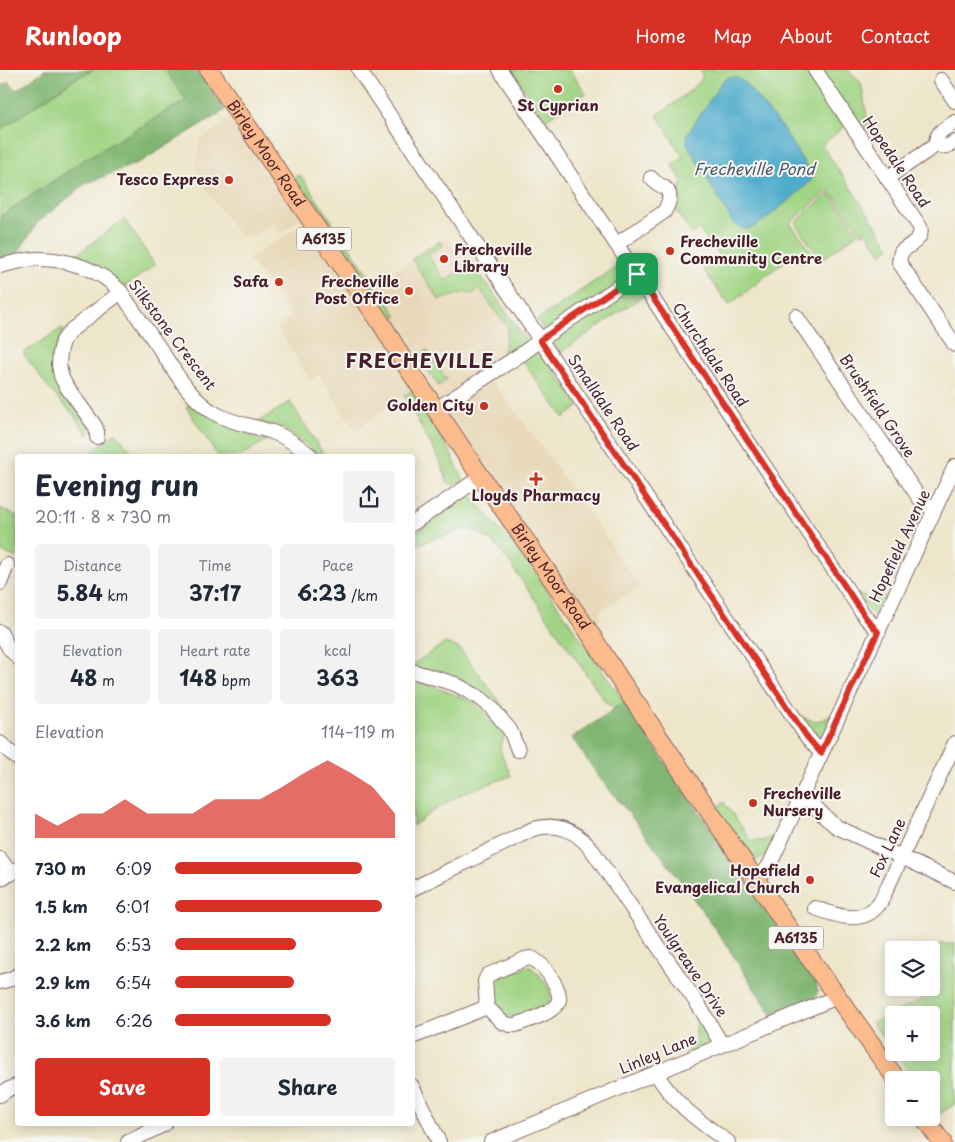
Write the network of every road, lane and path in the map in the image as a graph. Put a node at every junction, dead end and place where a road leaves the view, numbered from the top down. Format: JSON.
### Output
{"nodes":[{"id":1,"x":209,"y":70,"type":"edge"},
{"id":2,"x":359,"y":70,"type":"edge"},
{"id":3,"x":500,"y":70,"type":"edge"},
{"id":4,"x":815,"y":70,"type":"edge"},
{"id":5,"x":941,"y":80,"type":"dead end"},
{"id":6,"x":955,"y":101,"type":"edge"},
{"id":7,"x":955,"y":122,"type":"edge"},
{"id":8,"x":955,"y":142,"type":"edge"},
{"id":9,"x":936,"y":145,"type":"junction"},
{"id":10,"x":651,"y":178,"type":"dead end"},
{"id":11,"x":887,"y":178,"type":"junction"},
{"id":12,"x":617,"y":244,"type":"junction"},
{"id":13,"x":0,"y":266,"type":"edge"},
{"id":14,"x":637,"y":274,"type":"junction"},
{"id":15,"x":121,"y":292,"type":"junction"},
{"id":16,"x":796,"y":316,"type":"dead end"},
{"id":17,"x":540,"y":340,"type":"junction"},
{"id":18,"x":955,"y":345,"type":"edge"},
{"id":19,"x":436,"y":410,"type":"junction"},
{"id":20,"x":97,"y":437,"type":"dead end"},
{"id":21,"x":308,"y":454,"type":"edge"},
{"id":22,"x":955,"y":466,"type":"edge"},
{"id":23,"x":481,"y":477,"type":"junction"},
{"id":24,"x":934,"y":510,"type":"junction"},
{"id":25,"x":415,"y":522,"type":"edge"},
{"id":26,"x":8,"y":566,"type":"edge"},
{"id":27,"x":0,"y":583,"type":"edge"},
{"id":28,"x":0,"y":632,"type":"edge"},
{"id":29,"x":878,"y":632,"type":"junction"},
{"id":30,"x":15,"y":654,"type":"edge"},
{"id":31,"x":415,"y":672,"type":"edge"},
{"id":32,"x":0,"y":743,"type":"edge"},
{"id":33,"x":955,"y":743,"type":"edge"},
{"id":34,"x":518,"y":750,"type":"dead end"},
{"id":35,"x":821,"y":753,"type":"junction"},
{"id":36,"x":15,"y":756,"type":"edge"},
{"id":37,"x":803,"y":794,"type":"junction"},
{"id":38,"x":901,"y":857,"type":"junction"},
{"id":39,"x":0,"y":859,"type":"edge"},
{"id":40,"x":10,"y":874,"type":"edge"},
{"id":41,"x":755,"y":878,"type":"junction"},
{"id":42,"x":955,"y":882,"type":"edge"},
{"id":43,"x":415,"y":888,"type":"edge"},
{"id":44,"x":815,"y":908,"type":"dead end"},
{"id":45,"x":15,"y":977,"type":"edge"},
{"id":46,"x":0,"y":982,"type":"edge"},
{"id":47,"x":837,"y":997,"type":"junction"},
{"id":48,"x":487,"y":1006,"type":"junction"},
{"id":49,"x":415,"y":1036,"type":"edge"},
{"id":50,"x":722,"y":1045,"type":"junction"},
{"id":51,"x":890,"y":1071,"type":"edge"},
{"id":52,"x":656,"y":1072,"type":"junction"},
{"id":53,"x":15,"y":1086,"type":"edge"},
{"id":54,"x":415,"y":1092,"type":"edge"},
{"id":55,"x":0,"y":1095,"type":"edge"},
{"id":56,"x":161,"y":1126,"type":"edge"},
{"id":57,"x":930,"y":1126,"type":"edge"},
{"id":58,"x":496,"y":1141,"type":"edge"},
{"id":59,"x":128,"y":1142,"type":"edge"},
{"id":60,"x":439,"y":1142,"type":"edge"},
{"id":61,"x":728,"y":1142,"type":"edge"},
{"id":62,"x":942,"y":1142,"type":"edge"}],
"edges":[{"from":1,"to":19,"type":"main road","name":"Birley Moor Road","number":"A6135"},
{"from":2,"to":17,"type":"street","name":"Smalldale Road"},
{"from":3,"to":12,"type":"street","name":"Churchdale Road"},
{"from":4,"to":11,"type":"street","name":"Hopedale Road"},
{"from":5,"to":6,"type":"street"},
{"from":7,"to":9,"type":"street"},
{"from":8,"to":9,"type":"street"},
{"from":9,"to":11,"type":"street"},
{"from":10,"to":12,"type":"street"},
{"from":11,"to":18,"type":"street","name":"Hopedale Road"},
{"from":12,"to":14,"type":"street","name":"Churchdale Road"},
{"from":13,"to":15,"type":"street","name":"Silkstone Crescent"},
{"from":14,"to":17,"type":"street"},
{"from":14,"to":29,"type":"street","name":"Churchdale Road"},
{"from":15,"to":20,"type":"street"},
{"from":15,"to":21,"type":"street","name":"Silkstone Crescent"},
{"from":16,"to":24,"type":"street","name":"Brushfield Grove"},
{"from":17,"to":19,"type":"street"},
{"from":17,"to":35,"type":"street","name":"Smalldale Road"},
{"from":19,"to":23,"type":"main road","name":"Birley Moor Road","number":"A6135"},
{"from":22,"to":24,"type":"street","name":"Hopefield Avenue"},
{"from":23,"to":25,"type":"street"},
{"from":23,"to":41,"type":"main road","name":"Birley Moor Road","number":"A6135"},
{"from":24,"to":29,"type":"street","name":"Hopefield Avenue"},
{"from":26,"to":27,"type":"street"},
{"from":28,"to":30,"type":"street"},
{"from":29,"to":35,"type":"street","name":"Hopefield Avenue"},
{"from":31,"to":34,"type":"street"},
{"from":32,"to":36,"type":"street"},
{"from":33,"to":38,"type":"street","name":"Fox Lane"},
{"from":35,"to":37,"type":"street","name":"Hopefield Avenue"},
{"from":37,"to":38,"type":"street"},
{"from":37,"to":41,"type":"street","name":"Hopefield Avenue"},
{"from":38,"to":42,"type":"street"},
{"from":38,"to":44,"type":"street","name":"Fox Lane"},
{"from":39,"to":40,"type":"street"},
{"from":41,"to":47,"type":"main road","name":"Birley Moor Road","number":"A6135"},
{"from":43,"to":50,"type":"street","name":"Youlgreave Drive"},
{"from":45,"to":46,"type":"street"},
{"from":47,"to":50,"type":"street","name":"Linley Lane"},
{"from":47,"to":51,"type":"main road","name":"Birley Moor Road","number":"A6135"},
{"from":48,"to":48,"type":"street"},
{"from":48,"to":49,"type":"street"},
{"from":50,"to":52,"type":"street","name":"Linley Lane"},
{"from":52,"to":58,"type":"street","name":"Linley Lane"},
{"from":52,"to":61,"type":"street"},
{"from":53,"to":55,"type":"street"},
{"from":54,"to":60,"type":"street"},
{"from":56,"to":59,"type":"street"},
{"from":57,"to":62,"type":"main road"}]}
